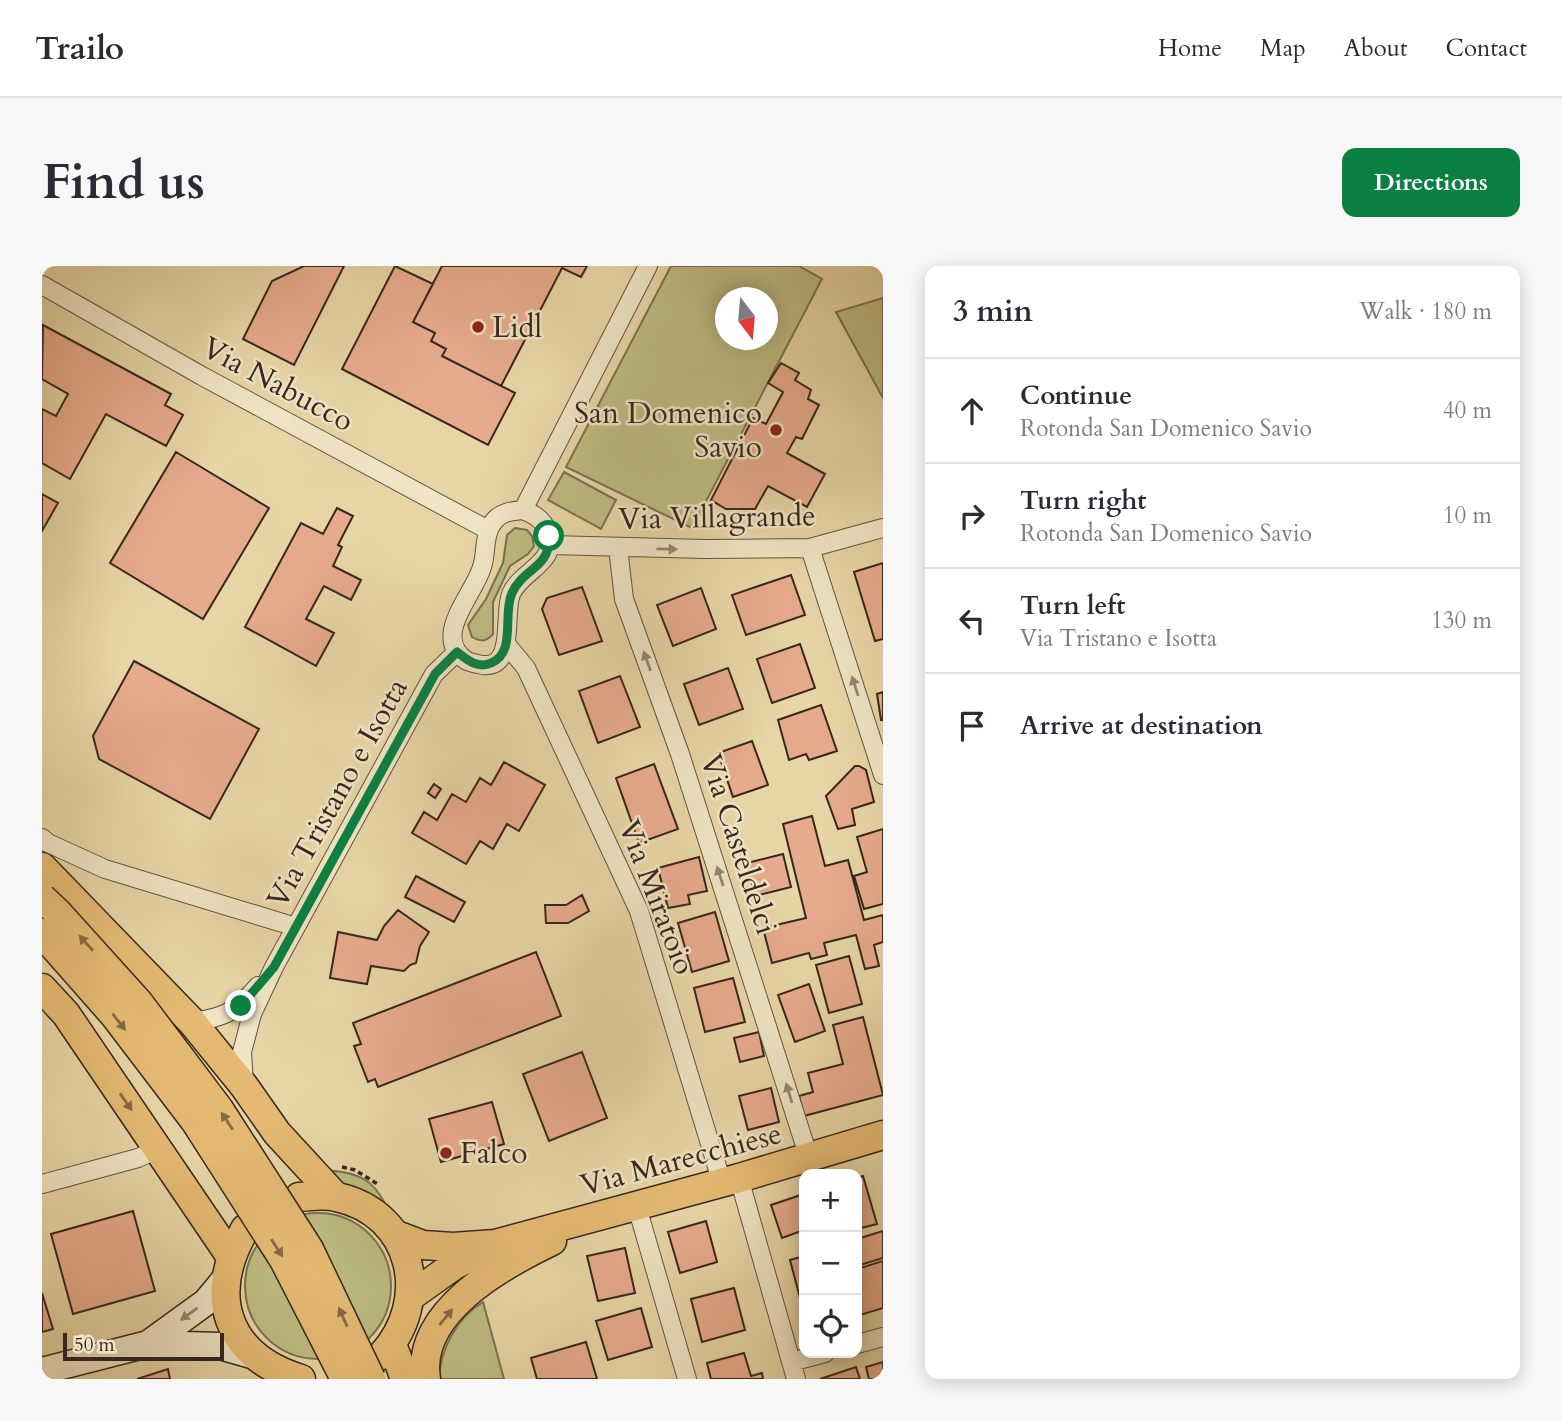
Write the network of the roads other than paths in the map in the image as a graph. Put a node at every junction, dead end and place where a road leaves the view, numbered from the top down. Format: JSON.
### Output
{"nodes":[{"id":1,"x":648,"y":266,"type":"edge"},
{"id":2,"x":42,"y":285,"type":"edge"},
{"id":3,"x":523,"y":510,"type":"junction"},
{"id":4,"x":883,"y":528,"type":"edge"},
{"id":5,"x":488,"y":530,"type":"junction"},
{"id":6,"x":550,"y":545,"type":"junction"},
{"id":7,"x":618,"y":548,"type":"junction"},
{"id":8,"x":810,"y":548,"type":"junction"},
{"id":9,"x":507,"y":645,"type":"junction"},
{"id":10,"x":457,"y":652,"type":"junction"},
{"id":11,"x":883,"y":775,"type":"edge"},
{"id":12,"x":42,"y":838,"type":"edge"},
{"id":13,"x":42,"y":867,"type":"edge"},
{"id":14,"x":42,"y":898,"type":"edge"},
{"id":15,"x":296,"y":927,"type":"junction"},
{"id":16,"x":42,"y":933,"type":"edge"},
{"id":17,"x":274,"y":967,"type":"junction"},
{"id":18,"x":42,"y":988,"type":"edge"},
{"id":19,"x":192,"y":1021,"type":"junction"},
{"id":20,"x":244,"y":1086,"type":"junction"},
{"id":21,"x":883,"y":1135,"type":"edge"},
{"id":22,"x":158,"y":1149,"type":"junction"},
{"id":23,"x":809,"y":1158,"type":"junction"},
{"id":24,"x":731,"y":1181,"type":"junction"},
{"id":25,"x":42,"y":1184,"type":"edge"},
{"id":26,"x":299,"y":1197,"type":"dead end"},
{"id":27,"x":336,"y":1197,"type":"junction"},
{"id":28,"x":637,"y":1206,"type":"junction"},
{"id":29,"x":607,"y":1214,"type":"junction"},
{"id":30,"x":245,"y":1229,"type":"dead end"},
{"id":31,"x":394,"y":1234,"type":"junction"},
{"id":32,"x":495,"y":1244,"type":"junction"},
{"id":33,"x":228,"y":1268,"type":"junction"},
{"id":34,"x":411,"y":1296,"type":"junction"},
{"id":35,"x":883,"y":1337,"type":"edge"},
{"id":36,"x":862,"y":1343,"type":"edge"},
{"id":37,"x":148,"y":1344,"type":"junction"},
{"id":38,"x":816,"y":1358,"type":"edge"},
{"id":39,"x":382,"y":1359,"type":"edge"},
{"id":40,"x":42,"y":1371,"type":"edge"},
{"id":41,"x":279,"y":1371,"type":"edge"},
{"id":42,"x":793,"y":1371,"type":"edge"},
{"id":43,"x":345,"y":1379,"type":"edge"},
{"id":44,"x":405,"y":1379,"type":"edge"},
{"id":45,"x":426,"y":1379,"type":"edge"},
{"id":46,"x":687,"y":1379,"type":"edge"}],
"edges":[{"from":1,"to":3,"type":"street"},
{"from":2,"to":5,"type":"street","name":"Via Nabucco"},
{"from":3,"to":5,"type":"street"},
{"from":3,"to":6,"type":"street"},
{"from":4,"to":8,"type":"street","name":"Via Villagrande"},
{"from":5,"to":10,"type":"street"},
{"from":6,"to":7,"type":"street","name":"Via Villagrande"},
{"from":6,"to":9,"type":"street"},
{"from":7,"to":8,"type":"street","name":"Via Villagrande","one_way":true},
{"from":23,"to":7,"type":"street","name":"Via Casteldelci","one_way":true},
{"from":11,"to":8,"type":"street","one_way":true},
{"from":9,"to":10,"type":"street"},
{"from":9,"to":24,"type":"street","name":"Via Miratoio"},
{"from":10,"to":15,"type":"street","name":"Via Tristano e Isotta"},
{"from":12,"to":15,"type":"street"},
{"from":13,"to":19,"type":"main road"},
{"from":39,"to":14,"type":"main road","one_way":true,"bridge":true},
{"from":15,"to":17,"type":"street","name":"Via Tristano e Isotta"},
{"from":16,"to":43,"type":"main road","one_way":true,"bridge":true},
{"from":17,"to":19,"type":"street","name":"Via Tristano e Isotta"},
{"from":17,"to":20,"type":"street","name":"Via Tristano e Isotta"},
{"from":18,"to":22,"type":"main road","one_way":true},
{"from":19,"to":20,"type":"main road"},
{"from":20,"to":27,"type":"main road"},
{"from":21,"to":23,"type":"main road","name":"Via Marecchiese"},
{"from":22,"to":25,"type":"street"},
{"from":22,"to":33,"type":"main road"},
{"from":23,"to":24,"type":"main road","name":"Via Marecchiese"},
{"from":24,"to":28,"type":"main road","name":"Via Marecchiese"},
{"from":24,"to":42,"type":"street","name":"Via Miratoio"},
{"from":26,"to":27,"type":"main road"},
{"from":27,"to":31,"type":"main road"},
{"from":28,"to":29,"type":"main road","name":"Via Marecchiese"},
{"from":28,"to":46,"type":"street"},
{"from":29,"to":32,"type":"main road","name":"Via Marecchiese"},
{"from":45,"to":29,"type":"main road","one_way":true},
{"from":30,"to":33,"type":"main road"},
{"from":31,"to":32,"type":"main road","name":"Via Marecchiese"},
{"from":31,"to":34,"type":"main road"},
{"from":32,"to":34,"type":"main road","name":"Via Marecchiese"},
{"from":33,"to":37,"type":"main road","one_way":true},
{"from":33,"to":41,"type":"main road"},
{"from":34,"to":39,"type":"main road"},
{"from":35,"to":36,"type":"street"},
{"from":37,"to":40,"type":"main road"},
{"from":37,"to":41,"type":"main road"},
{"from":38,"to":42,"type":"street"},
{"from":39,"to":44,"type":"main road"}]}
